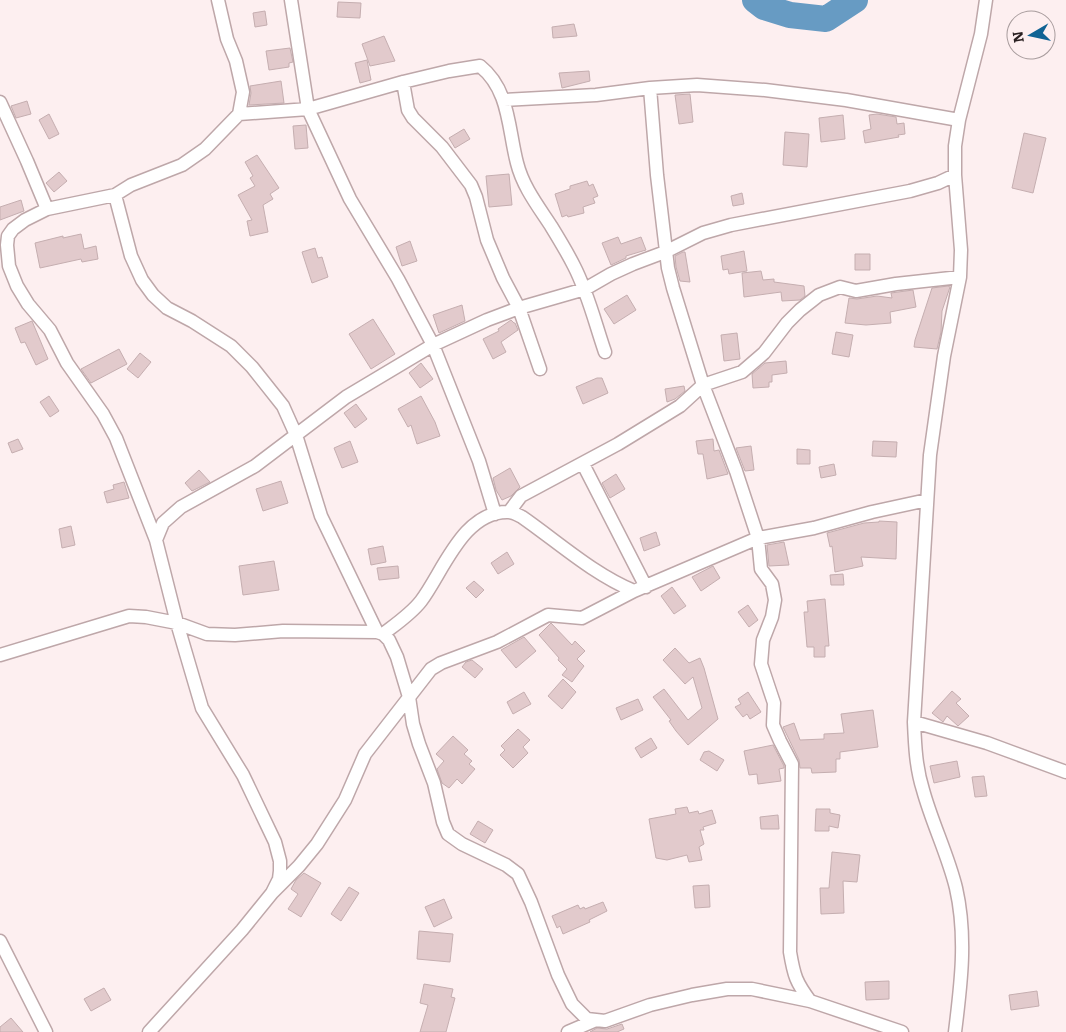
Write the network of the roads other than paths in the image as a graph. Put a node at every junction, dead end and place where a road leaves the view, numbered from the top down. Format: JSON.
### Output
{"nodes":[{"id":1,"x":218,"y":0,"type":"edge"},
{"id":2,"x":291,"y":0,"type":"edge"},
{"id":3,"x":986,"y":0,"type":"edge"},
{"id":4,"x":403,"y":82,"type":"junction"},
{"id":5,"x":650,"y":88,"type":"junction"},
{"id":6,"x":504,"y":100,"type":"junction"},
{"id":7,"x":0,"y":102,"type":"edge"},
{"id":8,"x":308,"y":109,"type":"junction"},
{"id":9,"x":239,"y":114,"type":"junction"},
{"id":10,"x":959,"y":120,"type":"junction"},
{"id":11,"x":955,"y":174,"type":"junction"},
{"id":12,"x":115,"y":196,"type":"junction"},
{"id":13,"x":47,"y":209,"type":"junction"},
{"id":14,"x":665,"y":252,"type":"junction"},
{"id":15,"x":960,"y":278,"type":"junction"},
{"id":16,"x":584,"y":289,"type":"junction"},
{"id":17,"x":519,"y":308,"type":"junction"},
{"id":18,"x":433,"y":345,"type":"junction"},
{"id":19,"x":605,"y":352,"type":"dead end"},
{"id":20,"x":540,"y":369,"type":"dead end"},
{"id":21,"x":703,"y":385,"type":"junction"},
{"id":22,"x":296,"y":435,"type":"junction"},
{"id":23,"x":583,"y":464,"type":"junction"},
{"id":24,"x":927,"y":500,"type":"junction"},
{"id":25,"x":509,"y":512,"type":"junction"},
{"id":26,"x":495,"y":514,"type":"junction"},
{"id":27,"x":758,"y":538,"type":"junction"},
{"id":28,"x":156,"y":540,"type":"junction"},
{"id":29,"x":646,"y":586,"type":"junction"},
{"id":30,"x":634,"y":591,"type":"junction"},
{"id":31,"x":177,"y":623,"type":"junction"},
{"id":32,"x":380,"y":633,"type":"junction"},
{"id":33,"x":0,"y":655,"type":"edge"},
{"id":34,"x":409,"y":697,"type":"junction"},
{"id":35,"x":914,"y":722,"type":"junction"},
{"id":36,"x":1066,"y":772,"type":"edge"},
{"id":37,"x":272,"y":893,"type":"junction"},
{"id":38,"x":0,"y":941,"type":"edge"},
{"id":39,"x":810,"y":1001,"type":"junction"},
{"id":40,"x":596,"y":1020,"type":"junction"},
{"id":41,"x":46,"y":1032,"type":"edge"},
{"id":42,"x":149,"y":1032,"type":"edge"},
{"id":43,"x":568,"y":1032,"type":"edge"},
{"id":44,"x":902,"y":1032,"type":"edge"},
{"id":45,"x":955,"y":1032,"type":"edge"}],
"edges":[{"from":1,"to":9,"type":"street"},
{"from":2,"to":8,"type":"street"},
{"from":3,"to":10,"type":"street"},
{"from":4,"to":6,"type":"street"},
{"from":4,"to":8,"type":"street"},
{"from":4,"to":17,"type":"street"},
{"from":5,"to":6,"type":"street"},
{"from":5,"to":10,"type":"street"},
{"from":5,"to":14,"type":"street"},
{"from":6,"to":16,"type":"street"},
{"from":7,"to":13,"type":"street"},
{"from":8,"to":9,"type":"street"},
{"from":8,"to":18,"type":"street"},
{"from":9,"to":12,"type":"street"},
{"from":10,"to":11,"type":"street"},
{"from":11,"to":14,"type":"street"},
{"from":11,"to":15,"type":"street"},
{"from":12,"to":13,"type":"street"},
{"from":12,"to":22,"type":"street"},
{"from":13,"to":28,"type":"street"},
{"from":14,"to":16,"type":"street"},
{"from":14,"to":21,"type":"street"},
{"from":15,"to":21,"type":"street"},
{"from":15,"to":24,"type":"street"},
{"from":16,"to":17,"type":"street"},
{"from":16,"to":19,"type":"street"},
{"from":17,"to":18,"type":"street"},
{"from":17,"to":20,"type":"street"},
{"from":18,"to":22,"type":"street"},
{"from":18,"to":26,"type":"street"},
{"from":21,"to":23,"type":"street"},
{"from":21,"to":27,"type":"street"},
{"from":22,"to":28,"type":"street"},
{"from":22,"to":32,"type":"street"},
{"from":23,"to":25,"type":"street"},
{"from":23,"to":29,"type":"street"},
{"from":24,"to":27,"type":"street"},
{"from":24,"to":35,"type":"street"},
{"from":25,"to":26,"type":"street"},
{"from":25,"to":30,"type":"street"},
{"from":26,"to":32,"type":"street"},
{"from":27,"to":29,"type":"street"},
{"from":27,"to":39,"type":"street"},
{"from":28,"to":31,"type":"street"},
{"from":29,"to":30,"type":"street"},
{"from":30,"to":34,"type":"street"},
{"from":31,"to":32,"type":"street"},
{"from":31,"to":33,"type":"street"},
{"from":31,"to":37,"type":"street"},
{"from":32,"to":34,"type":"street"},
{"from":34,"to":37,"type":"street"},
{"from":34,"to":40,"type":"street"},
{"from":35,"to":36,"type":"street"},
{"from":35,"to":45,"type":"street"},
{"from":37,"to":42,"type":"street"},
{"from":38,"to":41,"type":"street"},
{"from":39,"to":40,"type":"street"},
{"from":39,"to":44,"type":"street"},
{"from":40,"to":43,"type":"street"}]}
